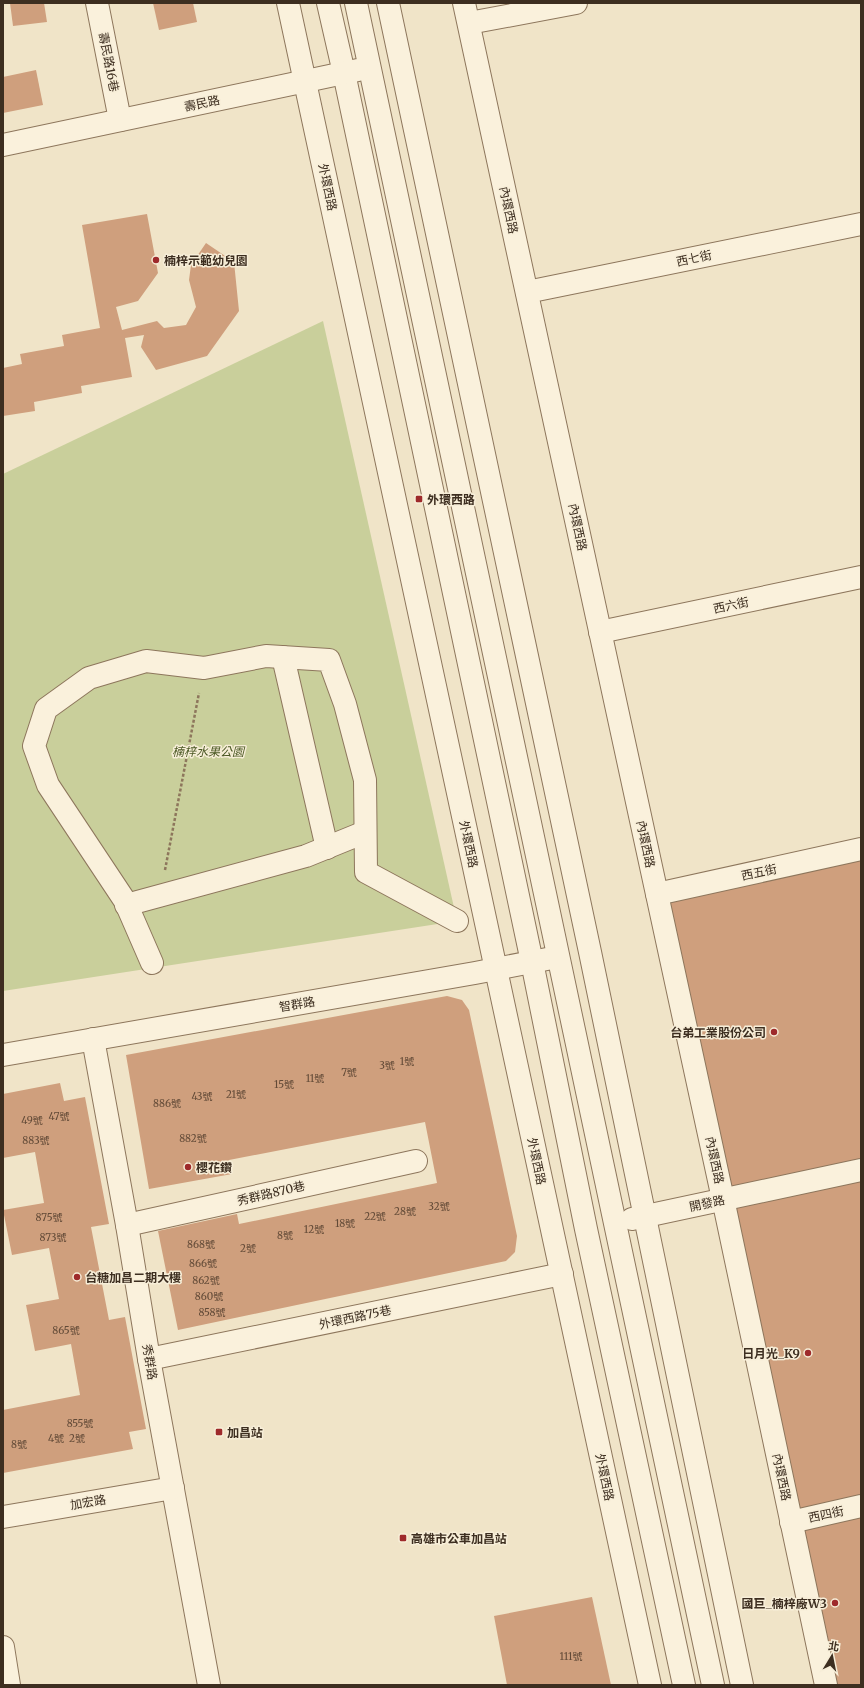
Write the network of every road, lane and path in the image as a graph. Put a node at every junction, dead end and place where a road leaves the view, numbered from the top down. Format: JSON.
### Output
{"nodes":[{"id":1,"x":97,"y":3,"type":"edge"},
{"id":2,"x":288,"y":3,"type":"edge"},
{"id":3,"x":328,"y":3,"type":"edge"},
{"id":4,"x":356,"y":3,"type":"edge"},
{"id":5,"x":388,"y":3,"type":"edge"},
{"id":6,"x":576,"y":3,"type":"edge"},
{"id":7,"x":466,"y":13,"type":"edge"},
{"id":8,"x":400,"y":61,"type":"junction"},
{"id":9,"x":371,"y":68,"type":"junction"},
{"id":10,"x":344,"y":73,"type":"junction"},
{"id":11,"x":306,"y":81,"type":"junction"},
{"id":12,"x":120,"y":120,"type":"junction"},
{"id":13,"x":3,"y":145,"type":"edge"},
{"id":14,"x":861,"y":224,"type":"edge"},
{"id":15,"x":527,"y":292,"type":"junction"},
{"id":16,"x":861,"y":577,"type":"edge"},
{"id":17,"x":600,"y":632,"type":"junction"},
{"id":18,"x":283,"y":657,"type":"junction"},
{"id":19,"x":204,"y":668,"type":"junction"},
{"id":20,"x":365,"y":832,"type":"junction"},
{"id":21,"x":327,"y":848,"type":"junction"},
{"id":22,"x":861,"y":849,"type":"edge"},
{"id":23,"x":657,"y":894,"type":"junction"},
{"id":24,"x":160,"y":896,"type":"junction"},
{"id":25,"x":126,"y":905,"type":"junction"},
{"id":26,"x":457,"y":921,"type":"dead end"},
{"id":27,"x":590,"y":952,"type":"junction"},
{"id":28,"x":559,"y":956,"type":"junction"},
{"id":29,"x":532,"y":962,"type":"junction"},
{"id":30,"x":152,"y":963,"type":"dead end"},
{"id":31,"x":496,"y":970,"type":"junction"},
{"id":32,"x":93,"y":1039,"type":"junction"},
{"id":33,"x":3,"y":1055,"type":"edge"},
{"id":34,"x":416,"y":1161,"type":"dead end"},
{"id":35,"x":861,"y":1170,"type":"edge"},
{"id":36,"x":723,"y":1199,"type":"junction"},
{"id":37,"x":645,"y":1216,"type":"junction"},
{"id":38,"x":614,"y":1223,"type":"junction"},
{"id":39,"x":127,"y":1225,"type":"junction"},
{"id":40,"x":586,"y":1229,"type":"junction"},
{"id":41,"x":553,"y":1236,"type":"junction"},
{"id":42,"x":562,"y":1274,"type":"junction"},
{"id":43,"x":149,"y":1359,"type":"junction"},
{"id":44,"x":173,"y":1488,"type":"junction"},
{"id":45,"x":861,"y":1506,"type":"edge"},
{"id":46,"x":3,"y":1517,"type":"edge"},
{"id":47,"x":791,"y":1522,"type":"junction"},
{"id":48,"x":3,"y":1647,"type":"edge"},
{"id":49,"x":9,"y":1685,"type":"edge"},
{"id":50,"x":209,"y":1685,"type":"edge"},
{"id":51,"x":650,"y":1685,"type":"edge"},
{"id":52,"x":684,"y":1685,"type":"edge"},
{"id":53,"x":713,"y":1685,"type":"edge"},
{"id":54,"x":742,"y":1685,"type":"edge"},
{"id":55,"x":826,"y":1685,"type":"edge"}],
"edges":[{"from":1,"to":12,"type":"street","name":"壽民路16巷"},
{"from":2,"to":11,"type":"street","name":"外環西路"},
{"from":3,"to":10,"type":"street"},
{"from":4,"to":9,"type":"street"},
{"from":5,"to":8,"type":"street"},
{"from":6,"to":7,"type":"street"},
{"from":7,"to":15,"type":"street","name":"內環西路"},
{"from":8,"to":9,"type":"street","name":"壽民路"},
{"from":8,"to":27,"type":"street"},
{"from":9,"to":10,"type":"street","name":"壽民路"},
{"from":9,"to":28,"type":"street"},
{"from":10,"to":11,"type":"street","name":"壽民路"},
{"from":10,"to":29,"type":"street"},
{"from":11,"to":12,"type":"street","name":"壽民路"},
{"from":11,"to":31,"type":"street","name":"外環西路"},
{"from":12,"to":13,"type":"street","name":"壽民路"},
{"from":14,"to":15,"type":"street","name":"西七街"},
{"from":15,"to":17,"type":"street","name":"內環西路"},
{"from":16,"to":17,"type":"street","name":"西六街"},
{"from":17,"to":23,"type":"street","name":"內環西路"},
{"from":18,"to":19,"type":"street"},
{"from":18,"to":20,"type":"street"},
{"from":18,"to":21,"type":"street"},
{"from":19,"to":24,"type":"path"},
{"from":19,"to":25,"type":"street"},
{"from":20,"to":21,"type":"street"},
{"from":20,"to":26,"type":"street"},
{"from":21,"to":24,"type":"street"},
{"from":22,"to":23,"type":"street","name":"西五街"},
{"from":23,"to":36,"type":"street","name":"內環西路"},
{"from":24,"to":25,"type":"street"},
{"from":25,"to":30,"type":"street"},
{"from":27,"to":28,"type":"street","name":"智群路"},
{"from":27,"to":37,"type":"street"},
{"from":28,"to":29,"type":"street","name":"智群路"},
{"from":28,"to":38,"type":"street"},
{"from":29,"to":31,"type":"street","name":"智群路"},
{"from":29,"to":40,"type":"street"},
{"from":31,"to":32,"type":"street","name":"智群路"},
{"from":31,"to":41,"type":"street","name":"外環西路"},
{"from":32,"to":33,"type":"street","name":"智群路"},
{"from":32,"to":39,"type":"street","name":"秀群路"},
{"from":34,"to":39,"type":"street","name":"秀群路870巷"},
{"from":35,"to":36,"type":"street","name":"開發路"},
{"from":36,"to":37,"type":"street","name":"開發路"},
{"from":36,"to":47,"type":"street","name":"內環西路"},
{"from":37,"to":38,"type":"street","name":"開發路"},
{"from":37,"to":54,"type":"street"},
{"from":38,"to":40,"type":"street","name":"開發路"},
{"from":38,"to":53,"type":"street"},
{"from":39,"to":43,"type":"street","name":"秀群路"},
{"from":40,"to":41,"type":"street","name":"開發路"},
{"from":40,"to":52,"type":"street"},
{"from":41,"to":42,"type":"street","name":"外環西路"},
{"from":42,"to":43,"type":"street","name":"外環西路75巷"},
{"from":42,"to":51,"type":"street","name":"外環西路"},
{"from":43,"to":44,"type":"street","name":"秀群路"},
{"from":44,"to":46,"type":"street","name":"加宏路"},
{"from":44,"to":50,"type":"street","name":"秀群路"},
{"from":45,"to":47,"type":"street","name":"西四街"},
{"from":47,"to":55,"type":"street","name":"內環西路"},
{"from":48,"to":49,"type":"street"}]}
